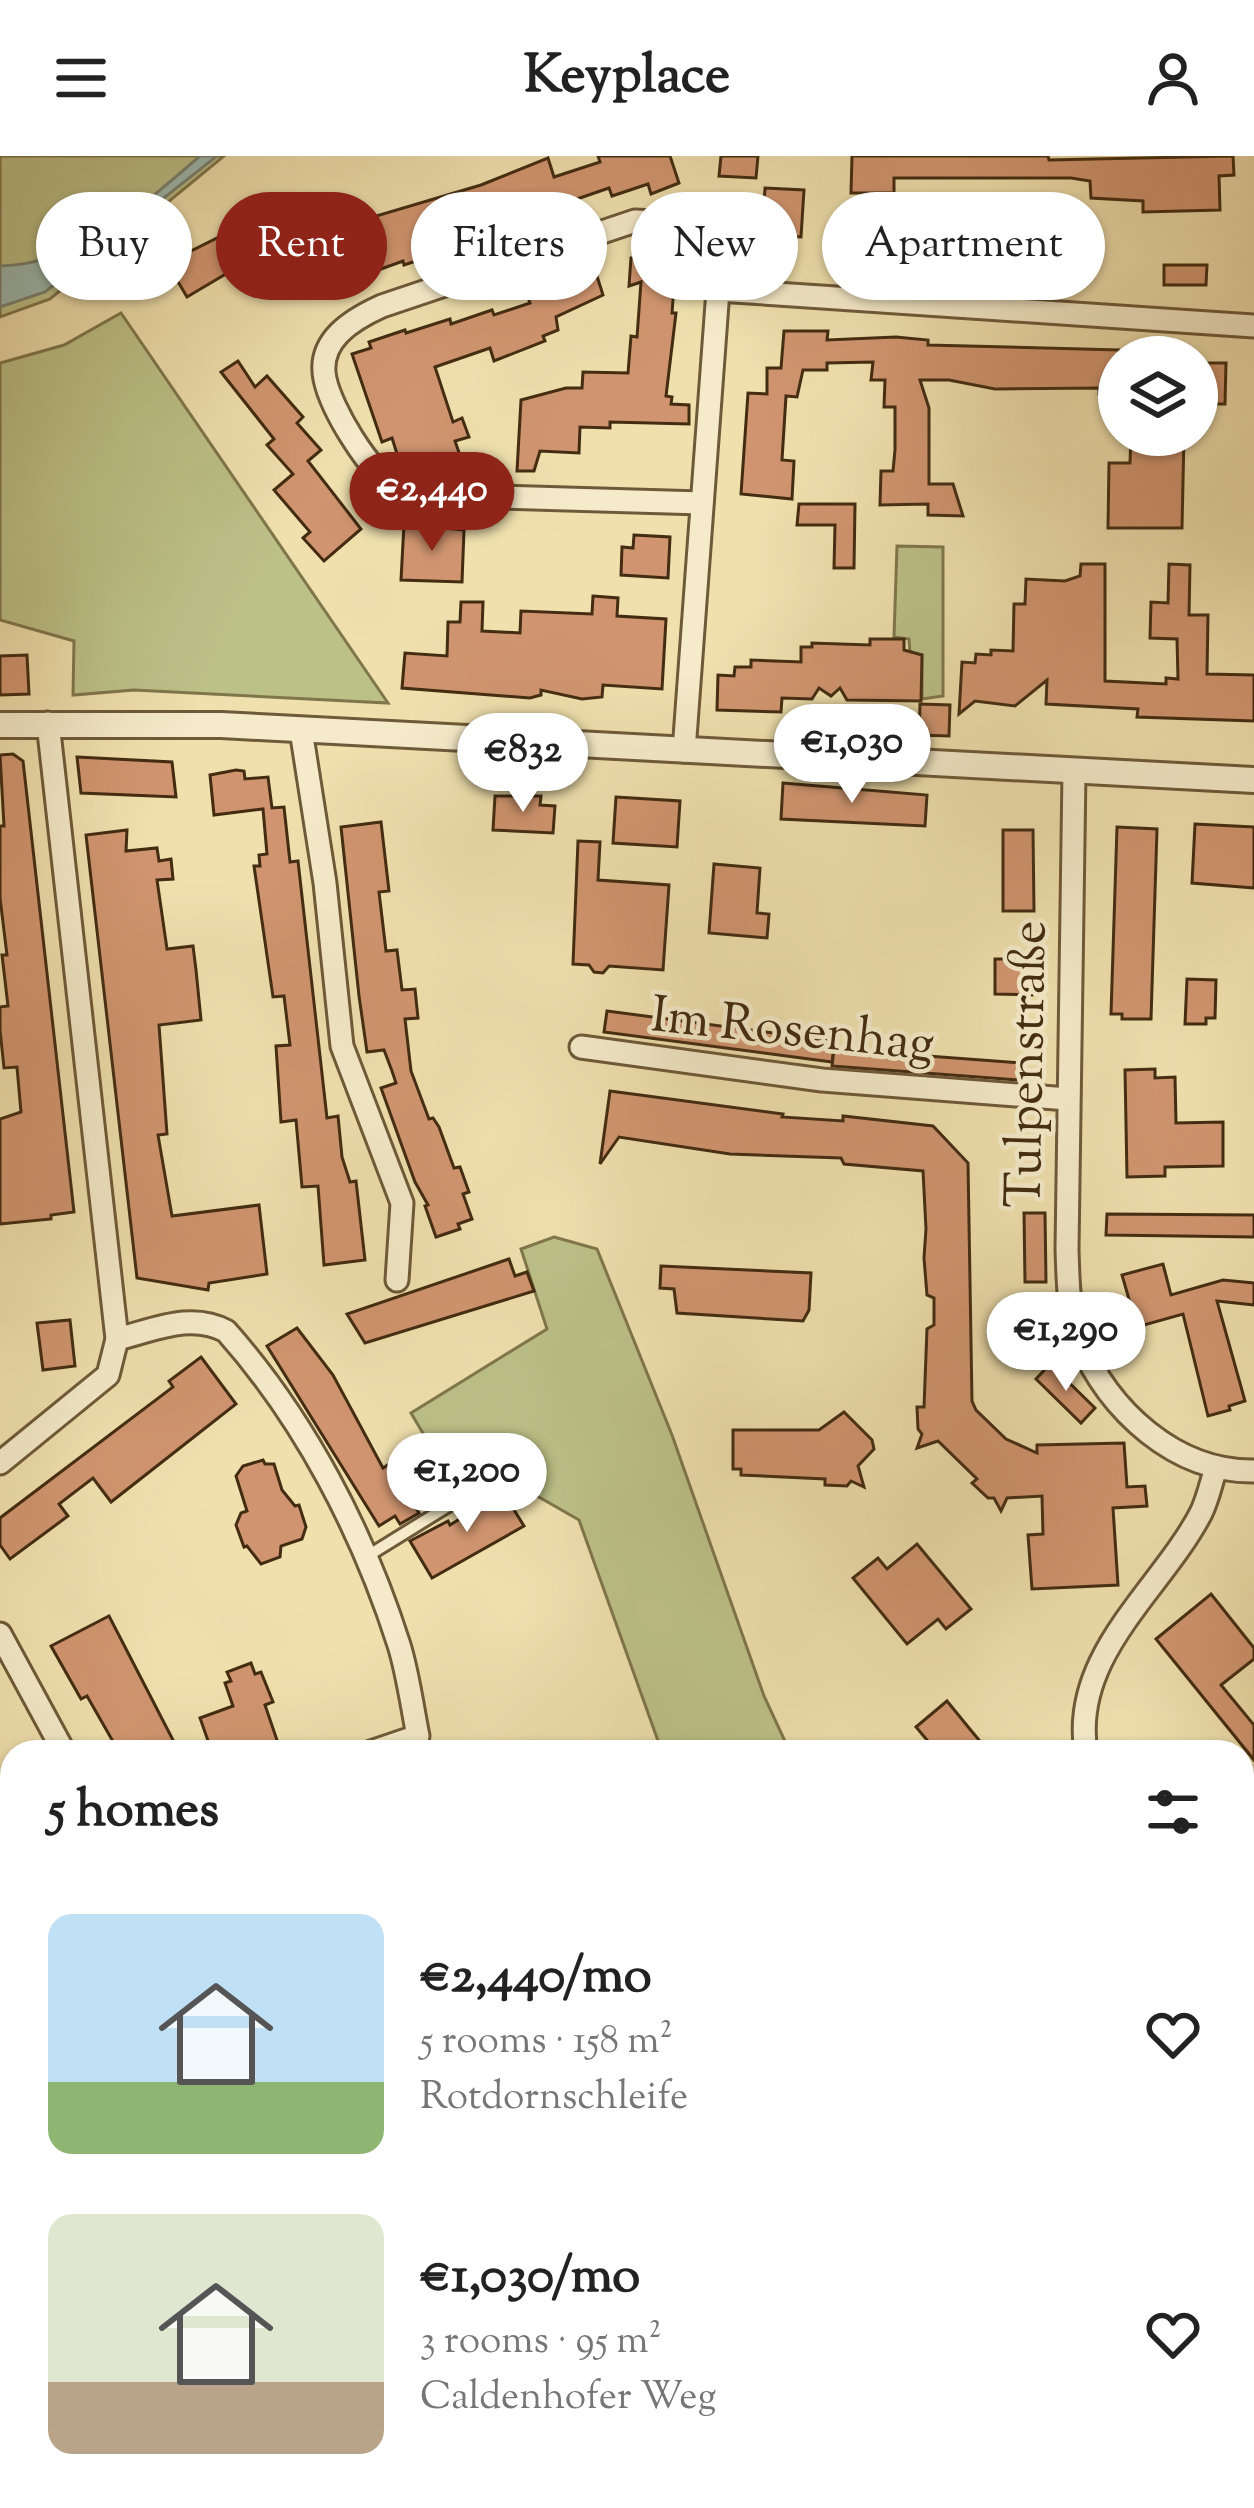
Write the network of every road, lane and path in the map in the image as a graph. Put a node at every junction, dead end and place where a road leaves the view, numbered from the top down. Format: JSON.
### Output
{"nodes":[{"id":1,"x":631,"y":222,"type":"edge"},
{"id":2,"x":798,"y":295,"type":"edge"},
{"id":3,"x":717,"y":300,"type":"edge"},
{"id":4,"x":1254,"y":326,"type":"edge"},
{"id":5,"x":702,"y":503,"type":"junction"},
{"id":6,"x":48,"y":723,"type":"junction"},
{"id":7,"x":0,"y":725,"type":"edge"},
{"id":8,"x":301,"y":730,"type":"junction"},
{"id":9,"x":684,"y":751,"type":"junction"},
{"id":10,"x":1074,"y":772,"type":"junction"},
{"id":11,"x":1254,"y":780,"type":"edge"},
{"id":12,"x":581,"y":1048,"type":"dead end"},
{"id":13,"x":1068,"y":1099,"type":"junction"},
{"id":14,"x":398,"y":1280,"type":"dead end"},
{"id":15,"x":117,"y":1339,"type":"junction"},
{"id":16,"x":0,"y":1463,"type":"edge"},
{"id":17,"x":1216,"y":1468,"type":"junction"},
{"id":18,"x":1254,"y":1472,"type":"edge"},
{"id":19,"x":466,"y":1496,"type":"dead end"},
{"id":20,"x":366,"y":1557,"type":"junction"},
{"id":21,"x":0,"y":1634,"type":"edge"},
{"id":22,"x":57,"y":1740,"type":"edge"},
{"id":23,"x":406,"y":1740,"type":"edge"},
{"id":24,"x":1085,"y":1740,"type":"edge"}],
"edges":[{"from":1,"to":5,"type":"street"},
{"from":2,"to":4,"type":"street"},
{"from":3,"to":5,"type":"street"},
{"from":5,"to":9,"type":"street"},
{"from":6,"to":7,"type":"street"},
{"from":6,"to":8,"type":"street"},
{"from":6,"to":15,"type":"street"},
{"from":8,"to":9,"type":"street"},
{"from":8,"to":14,"type":"street"},
{"from":9,"to":10,"type":"street"},
{"from":10,"to":11,"type":"street"},
{"from":10,"to":13,"type":"street","name":"Tulpenstraße"},
{"from":12,"to":13,"type":"street","name":"Im Rosenhag"},
{"from":13,"to":17,"type":"street","name":"Tulpenstraße"},
{"from":15,"to":16,"type":"street"},
{"from":15,"to":20,"type":"street"},
{"from":17,"to":18,"type":"street","name":"Tulpenstraße"},
{"from":17,"to":24,"type":"street"},
{"from":19,"to":20,"type":"lane"},
{"from":20,"to":23,"type":"street"},
{"from":21,"to":22,"type":"street"}]}
